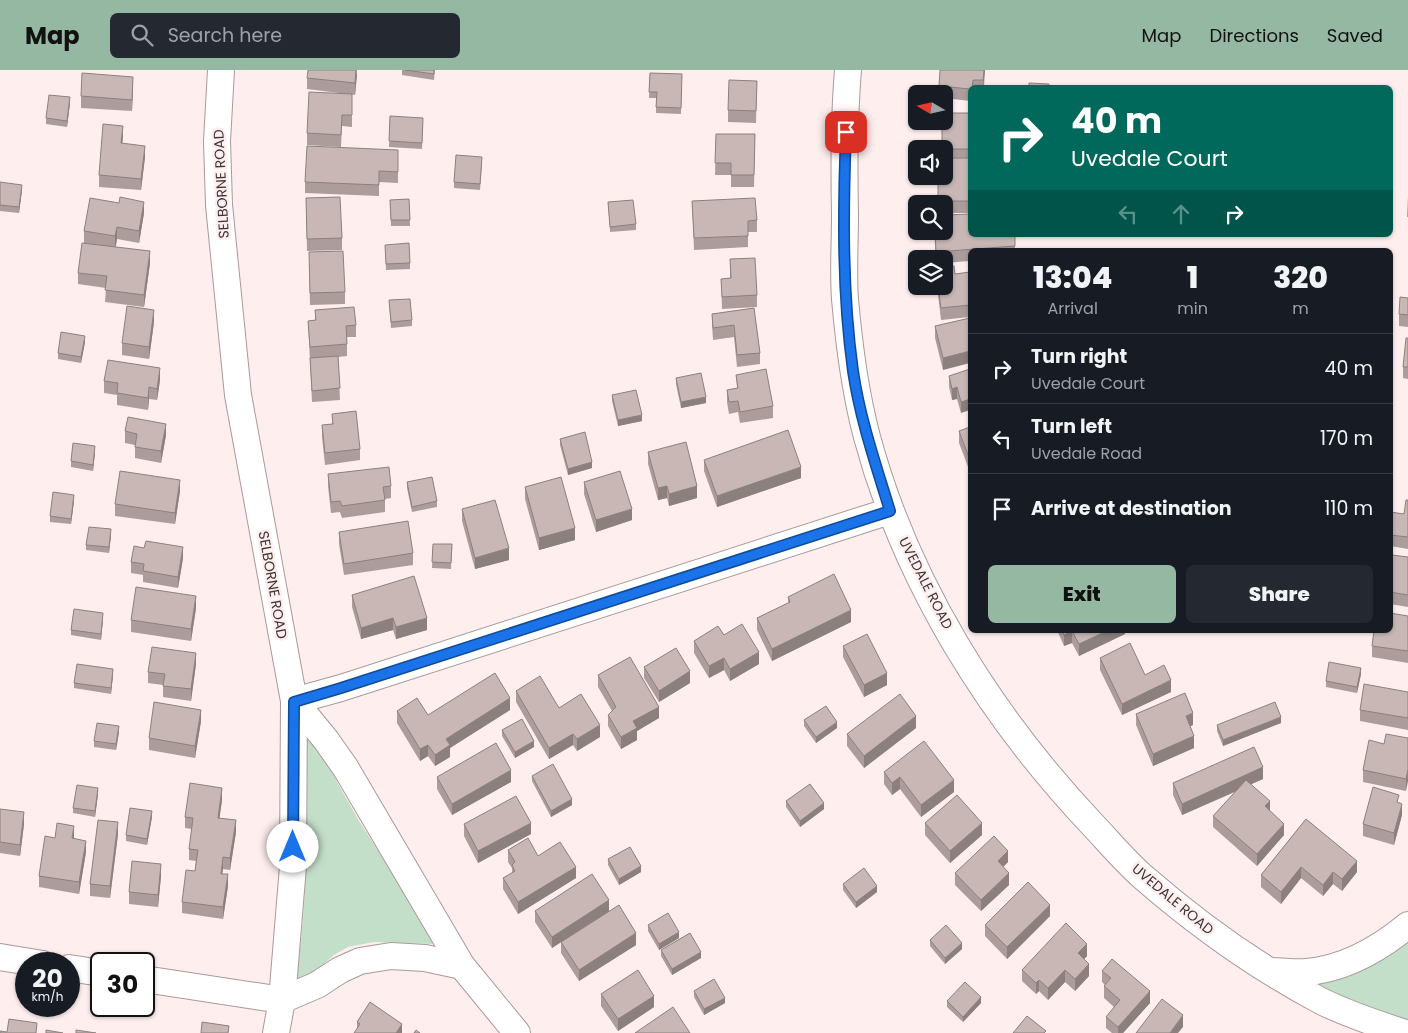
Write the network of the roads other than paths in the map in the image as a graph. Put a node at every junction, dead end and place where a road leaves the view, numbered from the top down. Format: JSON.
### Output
{"nodes":[{"id":1,"x":221,"y":70,"type":"edge"},
{"id":2,"x":848,"y":70,"type":"edge"},
{"id":3,"x":890,"y":511,"type":"junction"},
{"id":4,"x":294,"y":702,"type":"junction"},
{"id":5,"x":1408,"y":925,"type":"edge"},
{"id":6,"x":0,"y":957,"type":"edge"},
{"id":7,"x":15,"y":959,"type":"edge"},
{"id":8,"x":462,"y":966,"type":"junction"},
{"id":9,"x":1271,"y":971,"type":"junction"},
{"id":10,"x":155,"y":981,"type":"edge"},
{"id":11,"x":282,"y":1000,"type":"junction"},
{"id":12,"x":276,"y":1033,"type":"edge"},
{"id":13,"x":517,"y":1033,"type":"edge"},
{"id":14,"x":1405,"y":1033,"type":"edge"}],
"edges":[{"from":1,"to":4,"type":"street","name":"SELBORNE ROAD"},
{"from":2,"to":3,"type":"street","name":"UVEDALE ROAD"},
{"from":3,"to":4,"type":"street"},
{"from":3,"to":9,"type":"street","name":"UVEDALE ROAD"},
{"from":4,"to":8,"type":"street","name":"SELBORNE ROAD"},
{"from":4,"to":11,"type":"street"},
{"from":5,"to":9,"type":"street"},
{"from":6,"to":7,"type":"street"},
{"from":8,"to":11,"type":"street"},
{"from":8,"to":13,"type":"street","name":"SELBORNE ROAD"},
{"from":9,"to":14,"type":"street","name":"UVEDALE ROAD"},
{"from":10,"to":11,"type":"street"},
{"from":11,"to":12,"type":"street"}]}
